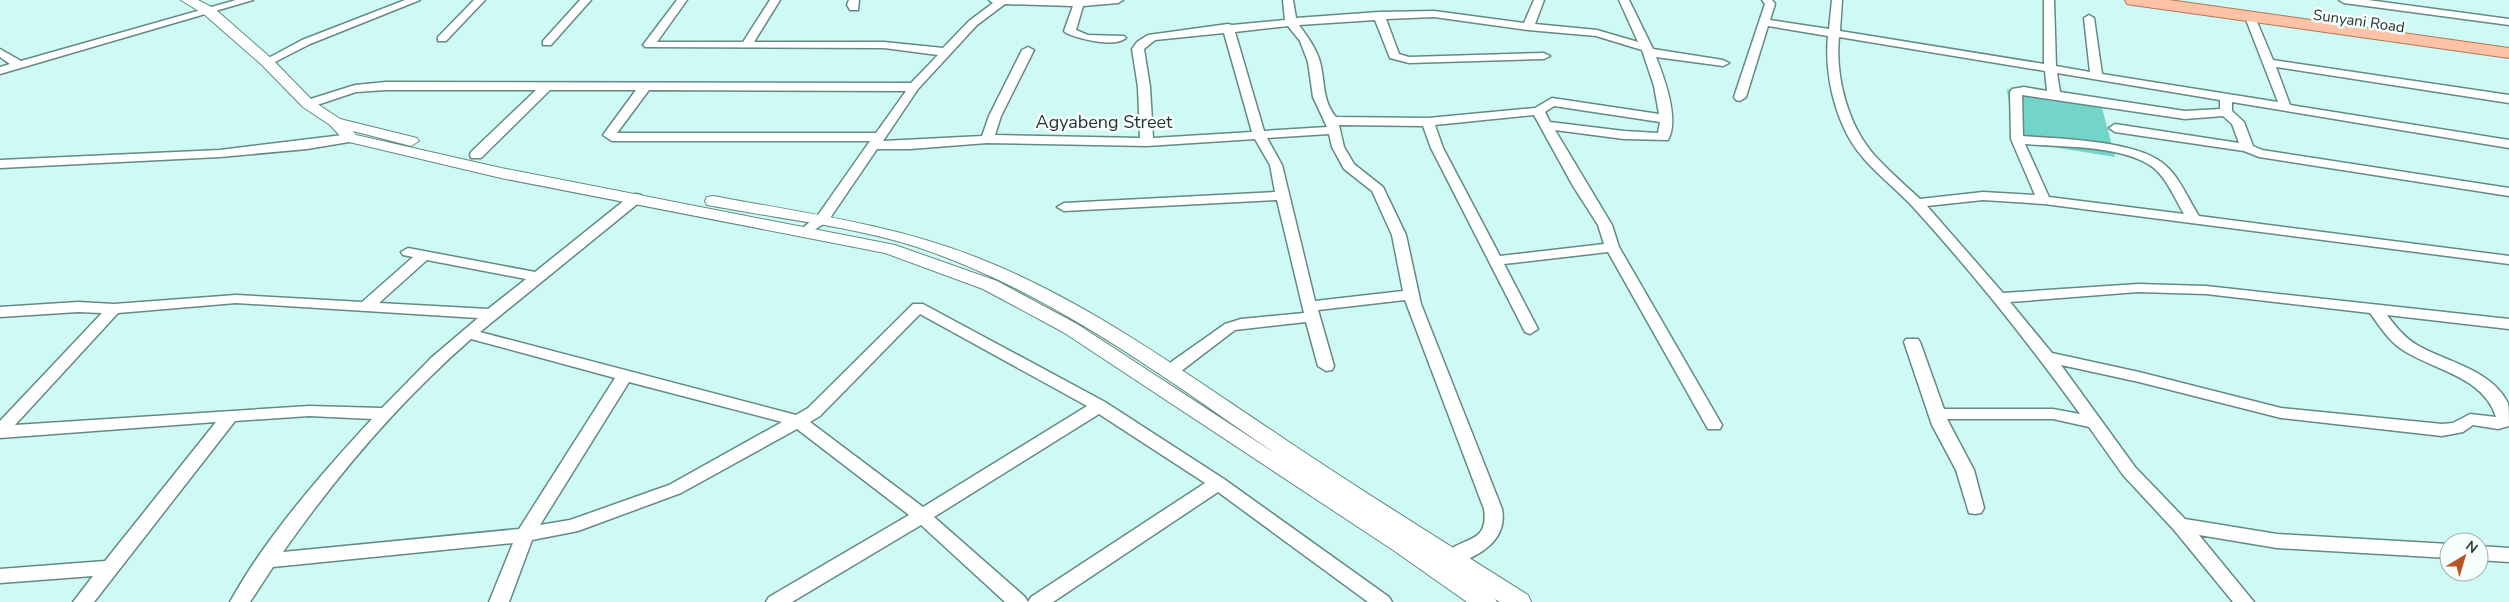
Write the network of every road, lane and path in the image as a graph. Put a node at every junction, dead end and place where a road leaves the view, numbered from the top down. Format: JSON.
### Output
{"nodes":[{"id":1,"x":188,"y":0,"type":"edge"},
{"id":2,"x":248,"y":0,"type":"edge"},
{"id":3,"x":415,"y":0,"type":"edge"},
{"id":4,"x":480,"y":0,"type":"edge"},
{"id":5,"x":586,"y":0,"type":"edge"},
{"id":6,"x":682,"y":0,"type":"edge"},
{"id":7,"x":775,"y":0,"type":"edge"},
{"id":8,"x":1118,"y":0,"type":"edge"},
{"id":9,"x":1288,"y":0,"type":"edge"},
{"id":10,"x":1539,"y":0,"type":"edge"},
{"id":11,"x":1624,"y":0,"type":"edge"},
{"id":12,"x":1768,"y":0,"type":"edge"},
{"id":13,"x":1837,"y":0,"type":"edge"},
{"id":14,"x":2049,"y":0,"type":"edge"},
{"id":15,"x":2134,"y":0,"type":"edge"},
{"id":16,"x":2208,"y":0,"type":"edge"},
{"id":17,"x":2344,"y":0,"type":"edge"},
{"id":18,"x":998,"y":1,"type":"edge"},
{"id":19,"x":1079,"y":3,"type":"junction"},
{"id":20,"x":2410,"y":5,"type":"edge"},
{"id":21,"x":210,"y":12,"type":"junction"},
{"id":22,"x":1379,"y":15,"type":"junction"},
{"id":23,"x":2250,"y":17,"type":"junction"},
{"id":24,"x":2089,"y":18,"type":"dead end"},
{"id":25,"x":1291,"y":22,"type":"junction"},
{"id":26,"x":1765,"y":22,"type":"junction"},
{"id":27,"x":2509,"y":22,"type":"edge"},
{"id":28,"x":1228,"y":27,"type":"junction"},
{"id":29,"x":1528,"y":27,"type":"junction"},
{"id":30,"x":1834,"y":33,"type":"junction"},
{"id":31,"x":1120,"y":38,"type":"dead end"},
{"id":32,"x":442,"y":39,"type":"dead end"},
{"id":33,"x":2509,"y":42,"type":"edge"},
{"id":34,"x":547,"y":43,"type":"dead end"},
{"id":35,"x":746,"y":45,"type":"junction"},
{"id":36,"x":1646,"y":49,"type":"junction"},
{"id":37,"x":1028,"y":50,"type":"dead end"},
{"id":38,"x":0,"y":52,"type":"edge"},
{"id":39,"x":945,"y":52,"type":"junction"},
{"id":40,"x":2509,"y":53,"type":"edge"},
{"id":41,"x":1544,"y":56,"type":"dead end"},
{"id":42,"x":267,"y":62,"type":"junction"},
{"id":43,"x":1723,"y":63,"type":"dead end"},
{"id":44,"x":2270,"y":63,"type":"junction"},
{"id":45,"x":20,"y":64,"type":"junction"},
{"id":46,"x":2050,"y":67,"type":"junction"},
{"id":47,"x":0,"y":71,"type":"edge"},
{"id":48,"x":2096,"y":74,"type":"junction"},
{"id":49,"x":546,"y":87,"type":"junction"},
{"id":50,"x":914,"y":87,"type":"junction"},
{"id":51,"x":644,"y":88,"type":"junction"},
{"id":52,"x":2054,"y":95,"type":"junction"},
{"id":53,"x":1740,"y":97,"type":"dead end"},
{"id":54,"x":2226,"y":97,"type":"junction"},
{"id":55,"x":2509,"y":99,"type":"edge"},
{"id":56,"x":308,"y":104,"type":"junction"},
{"id":57,"x":2285,"y":106,"type":"junction"},
{"id":58,"x":1538,"y":111,"type":"junction"},
{"id":59,"x":2226,"y":112,"type":"junction"},
{"id":60,"x":1665,"y":118,"type":"junction"},
{"id":61,"x":335,"y":122,"type":"junction"},
{"id":62,"x":1428,"y":122,"type":"junction"},
{"id":63,"x":1333,"y":125,"type":"junction"},
{"id":64,"x":1545,"y":125,"type":"junction"},
{"id":65,"x":2115,"y":128,"type":"dead end"},
{"id":66,"x":1258,"y":135,"type":"junction"},
{"id":67,"x":351,"y":138,"type":"junction"},
{"id":68,"x":987,"y":139,"type":"junction"},
{"id":69,"x":2017,"y":139,"type":"junction"},
{"id":70,"x":876,"y":141,"type":"junction"},
{"id":71,"x":1147,"y":142,"type":"junction"},
{"id":72,"x":2509,"y":144,"type":"edge"},
{"id":73,"x":2247,"y":148,"type":"junction"},
{"id":74,"x":476,"y":155,"type":"junction"},
{"id":75,"x":0,"y":164,"type":"edge"},
{"id":76,"x":2509,"y":192,"type":"edge"},
{"id":77,"x":1283,"y":196,"type":"junction"},
{"id":78,"x":636,"y":198,"type":"junction"},
{"id":79,"x":2044,"y":200,"type":"junction"},
{"id":80,"x":1917,"y":203,"type":"junction"},
{"id":81,"x":1064,"y":207,"type":"dead end"},
{"id":82,"x":823,"y":218,"type":"junction"},
{"id":83,"x":2194,"y":221,"type":"junction"},
{"id":84,"x":805,"y":232,"type":"junction"},
{"id":85,"x":1612,"y":247,"type":"junction"},
{"id":86,"x":408,"y":252,"type":"dead end"},
{"id":87,"x":424,"y":255,"type":"junction"},
{"id":88,"x":2509,"y":260,"type":"edge"},
{"id":89,"x":1496,"y":261,"type":"junction"},
{"id":90,"x":539,"y":277,"type":"junction"},
{"id":91,"x":1411,"y":295,"type":"junction"},
{"id":92,"x":1999,"y":298,"type":"junction"},
{"id":93,"x":366,"y":306,"type":"junction"},
{"id":94,"x":114,"y":309,"type":"junction"},
{"id":95,"x":2376,"y":309,"type":"junction"},
{"id":96,"x":1312,"y":311,"type":"junction"},
{"id":97,"x":0,"y":312,"type":"edge"},
{"id":98,"x":493,"y":314,"type":"junction"},
{"id":99,"x":2509,"y":324,"type":"edge"},
{"id":100,"x":1530,"y":329,"type":"dead end"},
{"id":101,"x":469,"y":334,"type":"junction"},
{"id":102,"x":1912,"y":342,"type":"dead end"},
{"id":103,"x":2047,"y":357,"type":"junction"},
{"id":104,"x":1326,"y":366,"type":"dead end"},
{"id":105,"x":1170,"y":371,"type":"junction"},
{"id":106,"x":624,"y":377,"type":"junction"},
{"id":107,"x":1099,"y":406,"type":"junction"},
{"id":108,"x":386,"y":414,"type":"junction"},
{"id":109,"x":1938,"y":414,"type":"junction"},
{"id":110,"x":231,"y":415,"type":"junction"},
{"id":111,"x":798,"y":421,"type":"junction"},
{"id":112,"x":2094,"y":424,"type":"junction"},
{"id":113,"x":1714,"y":425,"type":"dead end"},
{"id":114,"x":0,"y":432,"type":"edge"},
{"id":115,"x":1218,"y":483,"type":"junction"},
{"id":116,"x":1975,"y":508,"type":"dead end"},
{"id":117,"x":922,"y":516,"type":"junction"},
{"id":118,"x":2180,"y":525,"type":"junction"},
{"id":119,"x":525,"y":535,"type":"junction"},
{"id":120,"x":2439,"y":550,"type":"edge"},
{"id":121,"x":2489,"y":554,"type":"edge"},
{"id":122,"x":2509,"y":555,"type":"edge"},
{"id":123,"x":1452,"y":558,"type":"junction"},
{"id":124,"x":266,"y":561,"type":"junction"},
{"id":125,"x":110,"y":568,"type":"junction"},
{"id":126,"x":0,"y":576,"type":"edge"},
{"id":127,"x":83,"y":602,"type":"edge"},
{"id":128,"x":240,"y":602,"type":"edge"},
{"id":129,"x":499,"y":602,"type":"edge"},
{"id":130,"x":776,"y":602,"type":"edge"},
{"id":131,"x":1018,"y":602,"type":"edge"},
{"id":132,"x":1038,"y":602,"type":"edge"},
{"id":133,"x":1382,"y":602,"type":"edge"},
{"id":134,"x":1485,"y":602,"type":"edge"},
{"id":135,"x":1518,"y":602,"type":"edge"},
{"id":136,"x":2244,"y":602,"type":"edge"}],
"edges":[{"from":1,"to":21,"type":"street"},
{"from":2,"to":21,"type":"street"},
{"from":3,"to":42,"type":"street"},
{"from":4,"to":32,"type":"street"},
{"from":5,"to":34,"type":"street"},
{"from":6,"to":35,"type":"street"},
{"from":7,"to":35,"type":"street"},
{"from":8,"to":19,"type":"street"},
{"from":9,"to":25,"type":"street"},
{"from":10,"to":29,"type":"street"},
{"from":11,"to":36,"type":"street"},
{"from":12,"to":26,"type":"street"},
{"from":13,"to":30,"type":"street"},
{"from":14,"to":46,"type":"street"},
{"from":15,"to":23,"type":"main road"},
{"from":16,"to":33,"type":"main road","name":"Sunyani Road"},
{"from":17,"to":20,"type":"street"},
{"from":18,"to":19,"type":"street"},
{"from":18,"to":39,"type":"street"},
{"from":19,"to":31,"type":"street"},
{"from":20,"to":27,"type":"street"},
{"from":21,"to":42,"type":"street"},
{"from":21,"to":45,"type":"street"},
{"from":22,"to":25,"type":"street"},
{"from":22,"to":29,"type":"street"},
{"from":22,"to":41,"type":"street"},
{"from":23,"to":40,"type":"main road"},
{"from":23,"to":44,"type":"street"},
{"from":24,"to":48,"type":"street"},
{"from":25,"to":28,"type":"street"},
{"from":25,"to":63,"type":"street"},
{"from":26,"to":30,"type":"street"},
{"from":26,"to":53,"type":"street"},
{"from":28,"to":66,"type":"street"},
{"from":28,"to":71,"type":"street"},
{"from":29,"to":36,"type":"street"},
{"from":30,"to":46,"type":"street"},
{"from":30,"to":80,"type":"street"},
{"from":35,"to":39,"type":"street"},
{"from":36,"to":43,"type":"street"},
{"from":36,"to":60,"type":"street"},
{"from":37,"to":68,"type":"street"},
{"from":38,"to":45,"type":"street"},
{"from":39,"to":50,"type":"street"},
{"from":42,"to":56,"type":"street"},
{"from":44,"to":55,"type":"street"},
{"from":44,"to":57,"type":"street"},
{"from":45,"to":47,"type":"street"},
{"from":46,"to":48,"type":"street"},
{"from":46,"to":52,"type":"street"},
{"from":48,"to":54,"type":"street"},
{"from":49,"to":51,"type":"street"},
{"from":49,"to":56,"type":"street"},
{"from":49,"to":74,"type":"street"},
{"from":50,"to":51,"type":"street"},
{"from":50,"to":70,"type":"street"},
{"from":51,"to":70,"type":"street","name":"Agyabeng Street"},
{"from":52,"to":59,"type":"street"},
{"from":52,"to":69,"type":"street"},
{"from":54,"to":57,"type":"street"},
{"from":54,"to":59,"type":"street"},
{"from":56,"to":61,"type":"street"},
{"from":57,"to":72,"type":"street"},
{"from":58,"to":60,"type":"street","name":"Agyabeng Street"},
{"from":58,"to":62,"type":"street","name":"Agyabeng Street"},
{"from":58,"to":64,"type":"street"},
{"from":59,"to":73,"type":"street"},
{"from":60,"to":64,"type":"street"},
{"from":61,"to":67,"type":"street"},
{"from":61,"to":74,"type":"street"},
{"from":62,"to":63,"type":"street","name":"Agyabeng Street"},
{"from":62,"to":89,"type":"street"},
{"from":63,"to":66,"type":"street","name":"Agyabeng Street"},
{"from":63,"to":91,"type":"street"},
{"from":64,"to":85,"type":"street"},
{"from":65,"to":73,"type":"street"},
{"from":66,"to":71,"type":"street","name":"Agyabeng Street"},
{"from":66,"to":77,"type":"street"},
{"from":67,"to":75,"type":"street"},
{"from":67,"to":78,"type":"street"},
{"from":68,"to":70,"type":"street","name":"Agyabeng Street"},
{"from":68,"to":71,"type":"street","name":"Agyabeng Street"},
{"from":69,"to":79,"type":"street"},
{"from":69,"to":83,"type":"street"},
{"from":70,"to":82,"type":"street"},
{"from":73,"to":76,"type":"street"},
{"from":74,"to":82,"type":"street"},
{"from":77,"to":81,"type":"street"},
{"from":77,"to":96,"type":"street"},
{"from":78,"to":84,"type":"street"},
{"from":78,"to":90,"type":"street"},
{"from":79,"to":80,"type":"street"},
{"from":79,"to":83,"type":"street"},
{"from":80,"to":92,"type":"street"},
{"from":82,"to":84,"type":"street"},
{"from":82,"to":105,"type":"street"},
{"from":83,"to":88,"type":"street"},
{"from":84,"to":134,"type":"street"},
{"from":85,"to":89,"type":"street"},
{"from":85,"to":113,"type":"street"},
{"from":86,"to":87,"type":"street"},
{"from":87,"to":90,"type":"street"},
{"from":87,"to":93,"type":"street"},
{"from":89,"to":100,"type":"street"},
{"from":90,"to":98,"type":"street"},
{"from":91,"to":96,"type":"street"},
{"from":91,"to":123,"type":"street"},
{"from":92,"to":95,"type":"street"},
{"from":92,"to":103,"type":"street"},
{"from":93,"to":94,"type":"street"},
{"from":93,"to":98,"type":"street"},
{"from":94,"to":97,"type":"street"},
{"from":94,"to":114,"type":"street"},
{"from":95,"to":99,"type":"street"},
{"from":95,"to":103,"type":"street"},
{"from":96,"to":104,"type":"street"},
{"from":96,"to":105,"type":"street"},
{"from":98,"to":101,"type":"street"},
{"from":101,"to":106,"type":"street"},
{"from":101,"to":108,"type":"street"},
{"from":102,"to":109,"type":"street"},
{"from":103,"to":112,"type":"street"},
{"from":105,"to":123,"type":"street"},
{"from":106,"to":111,"type":"street"},
{"from":106,"to":119,"type":"street"},
{"from":107,"to":111,"type":"street"},
{"from":107,"to":115,"type":"street"},
{"from":107,"to":117,"type":"street"},
{"from":108,"to":110,"type":"street"},
{"from":108,"to":124,"type":"street"},
{"from":109,"to":112,"type":"street"},
{"from":109,"to":116,"type":"street"},
{"from":110,"to":114,"type":"street"},
{"from":110,"to":125,"type":"street"},
{"from":111,"to":117,"type":"street"},
{"from":111,"to":119,"type":"street"},
{"from":112,"to":118,"type":"street"},
{"from":115,"to":132,"type":"street"},
{"from":115,"to":133,"type":"street"},
{"from":117,"to":130,"type":"street"},
{"from":117,"to":131,"type":"street"},
{"from":118,"to":120,"type":"street"},
{"from":118,"to":136,"type":"street"},
{"from":119,"to":124,"type":"street"},
{"from":119,"to":129,"type":"street"},
{"from":121,"to":122,"type":"street"},
{"from":123,"to":135,"type":"street"},
{"from":124,"to":128,"type":"street"},
{"from":125,"to":126,"type":"street"},
{"from":125,"to":127,"type":"street"}]}
